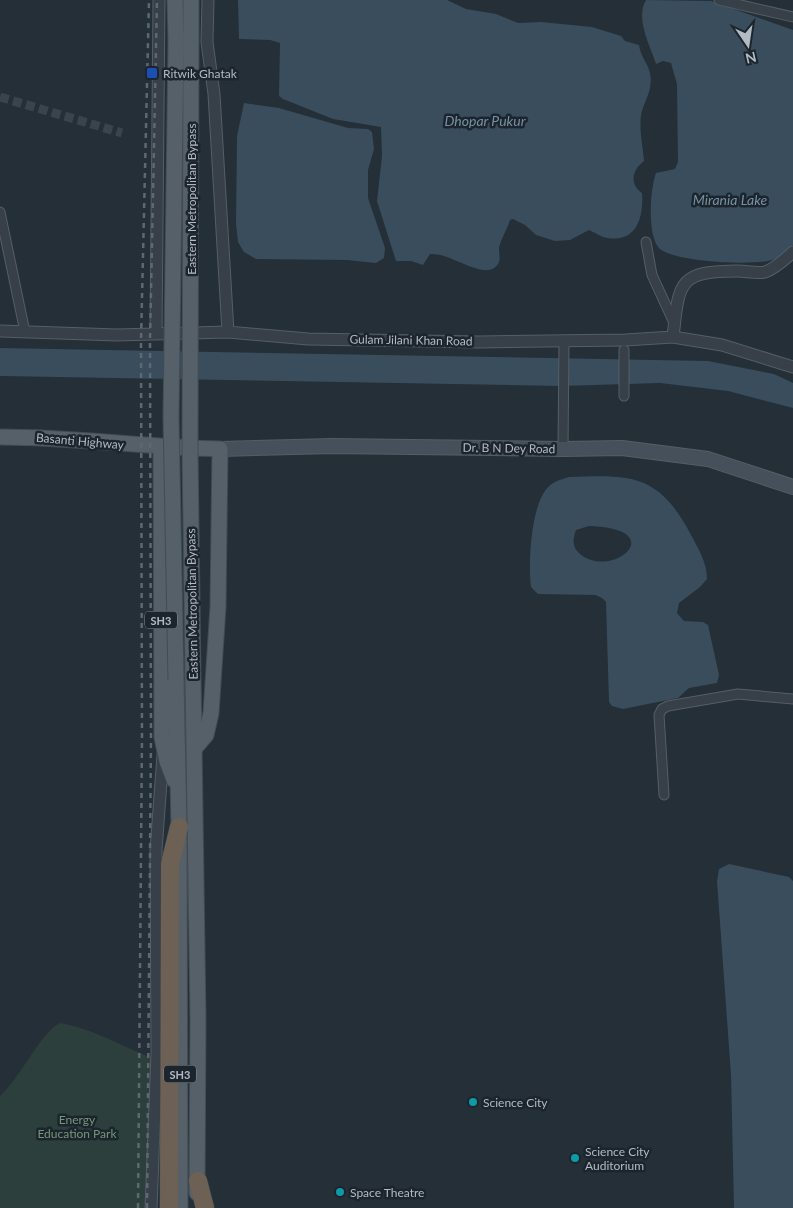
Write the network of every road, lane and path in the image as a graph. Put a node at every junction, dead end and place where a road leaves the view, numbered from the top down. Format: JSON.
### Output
{"nodes":[{"id":1,"x":159,"y":0,"type":"edge"},
{"id":2,"x":175,"y":0,"type":"edge"},
{"id":3,"x":191,"y":0,"type":"edge"},
{"id":4,"x":208,"y":0,"type":"edge"},
{"id":5,"x":719,"y":0,"type":"edge"},
{"id":6,"x":793,"y":17,"type":"edge"},
{"id":7,"x":0,"y":212,"type":"edge"},
{"id":8,"x":646,"y":242,"type":"dead end"},
{"id":9,"x":793,"y":252,"type":"edge"},
{"id":10,"x":675,"y":325,"type":"junction"},
{"id":11,"x":0,"y":331,"type":"edge"},
{"id":12,"x":25,"y":332,"type":"junction"},
{"id":13,"x":228,"y":332,"type":"junction"},
{"id":14,"x":156,"y":334,"type":"junction"},
{"id":15,"x":673,"y":337,"type":"junction"},
{"id":16,"x":564,"y":346,"type":"junction"},
{"id":17,"x":624,"y":350,"type":"dead end"},
{"id":18,"x":793,"y":367,"type":"edge"},
{"id":19,"x":624,"y":396,"type":"dead end"},
{"id":20,"x":0,"y":437,"type":"edge"},
{"id":21,"x":161,"y":448,"type":"junction"},
{"id":22,"x":220,"y":449,"type":"junction"},
{"id":23,"x":563,"y":450,"type":"junction"},
{"id":24,"x":793,"y":487,"type":"edge"},
{"id":25,"x":793,"y":699,"type":"edge"},
{"id":26,"x":164,"y":749,"type":"junction"},
{"id":27,"x":194,"y":749,"type":"junction"},
{"id":28,"x":178,"y":790,"type":"junction"},
{"id":29,"x":664,"y":795,"type":"dead end"},
{"id":30,"x":179,"y":827,"type":"junction"},
{"id":31,"x":198,"y":1181,"type":"junction"},
{"id":32,"x":151,"y":1208,"type":"edge"},
{"id":33,"x":170,"y":1208,"type":"edge"},
{"id":34,"x":180,"y":1208,"type":"edge"},
{"id":35,"x":197,"y":1208,"type":"edge"},
{"id":36,"x":204,"y":1208,"type":"edge"}],
"edges":[{"from":1,"to":14,"type":"street"},
{"from":2,"to":28,"type":"main road","bridge":true},
{"from":3,"to":27,"type":"main road","name":"Eastern Metropolitan Bypass","bridge":true},
{"from":4,"to":13,"type":"street"},
{"from":5,"to":6,"type":"street"},
{"from":7,"to":12,"type":"street"},
{"from":8,"to":10,"type":"street"},
{"from":9,"to":10,"type":"street"},
{"from":10,"to":15,"type":"street"},
{"from":11,"to":12,"type":"street","name":"Gulam Jilani Khan Road"},
{"from":12,"to":14,"type":"street","name":"Gulam Jilani Khan Road"},
{"from":13,"to":14,"type":"street","name":"Gulam Jilani Khan Road"},
{"from":13,"to":16,"type":"street","name":"Gulam Jilani Khan Road"},
{"from":15,"to":16,"type":"street","name":"Gulam Jilani Khan Road"},
{"from":15,"to":18,"type":"street","name":"Gulam Jilani Khan Road"},
{"from":16,"to":23,"type":"street"},
{"from":17,"to":19,"type":"street"},
{"from":20,"to":21,"type":"main road","name":"Basanti Highway"},
{"from":21,"to":22,"type":"main road","name":"Basanti Highway"},
{"from":21,"to":26,"type":"main road","number":"SH3"},
{"from":22,"to":23,"type":"main road","name":"Dr. B N Dey Road"},
{"from":22,"to":27,"type":"main road"},
{"from":23,"to":24,"type":"main road","name":"Dr. B N Dey Road"},
{"from":25,"to":29,"type":"street"},
{"from":26,"to":28,"type":"main road","number":"SH3"},
{"from":26,"to":32,"type":"street"},
{"from":27,"to":31,"type":"main road","name":"Eastern Metropolitan Bypass","number":"SH3"},
{"from":28,"to":30,"type":"main road","number":"SH3"},
{"from":30,"to":33,"type":"highway"},
{"from":30,"to":34,"type":"main road","number":"SH3"},
{"from":31,"to":35,"type":"main road","name":"Eastern Metropolitan Bypass","number":"SH3"},
{"from":31,"to":36,"type":"highway"}]}
